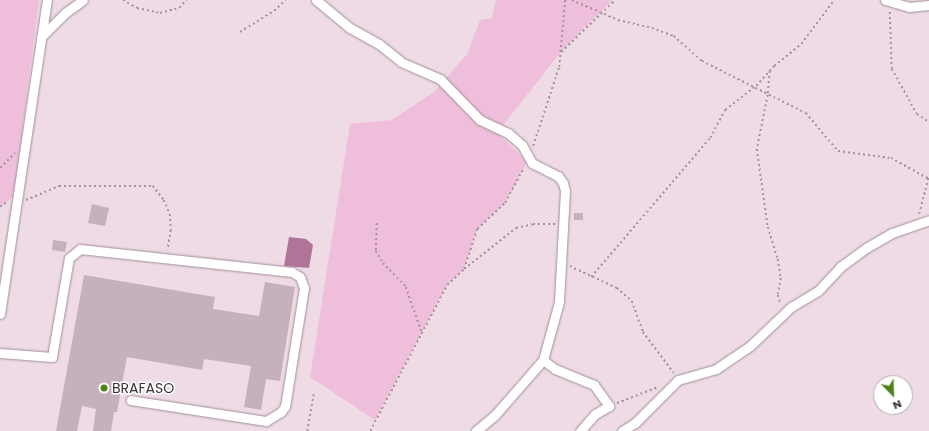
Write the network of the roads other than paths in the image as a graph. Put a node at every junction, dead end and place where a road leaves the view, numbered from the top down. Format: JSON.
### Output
{"nodes":[{"id":1,"x":47,"y":0,"type":"edge"},
{"id":2,"x":84,"y":0,"type":"edge"},
{"id":3,"x":316,"y":0,"type":"edge"},
{"id":4,"x":887,"y":1,"type":"edge"},
{"id":5,"x":929,"y":5,"type":"edge"},
{"id":6,"x":41,"y":37,"type":"junction"},
{"id":7,"x":929,"y":220,"type":"edge"},
{"id":8,"x":0,"y":314,"type":"edge"},
{"id":9,"x":0,"y":353,"type":"edge"},
{"id":10,"x":543,"y":360,"type":"junction"},
{"id":11,"x":131,"y":400,"type":"dead end"},
{"id":12,"x":476,"y":431,"type":"edge"},
{"id":13,"x":580,"y":431,"type":"edge"},
{"id":14,"x":622,"y":431,"type":"edge"}],
"edges":[{"from":1,"to":6,"type":"street"},
{"from":2,"to":6,"type":"street"},
{"from":3,"to":10,"type":"street"},
{"from":4,"to":5,"type":"street"},
{"from":6,"to":8,"type":"street"},
{"from":7,"to":14,"type":"street"},
{"from":9,"to":11,"type":"street"},
{"from":10,"to":12,"type":"street"},
{"from":10,"to":13,"type":"street"}]}
